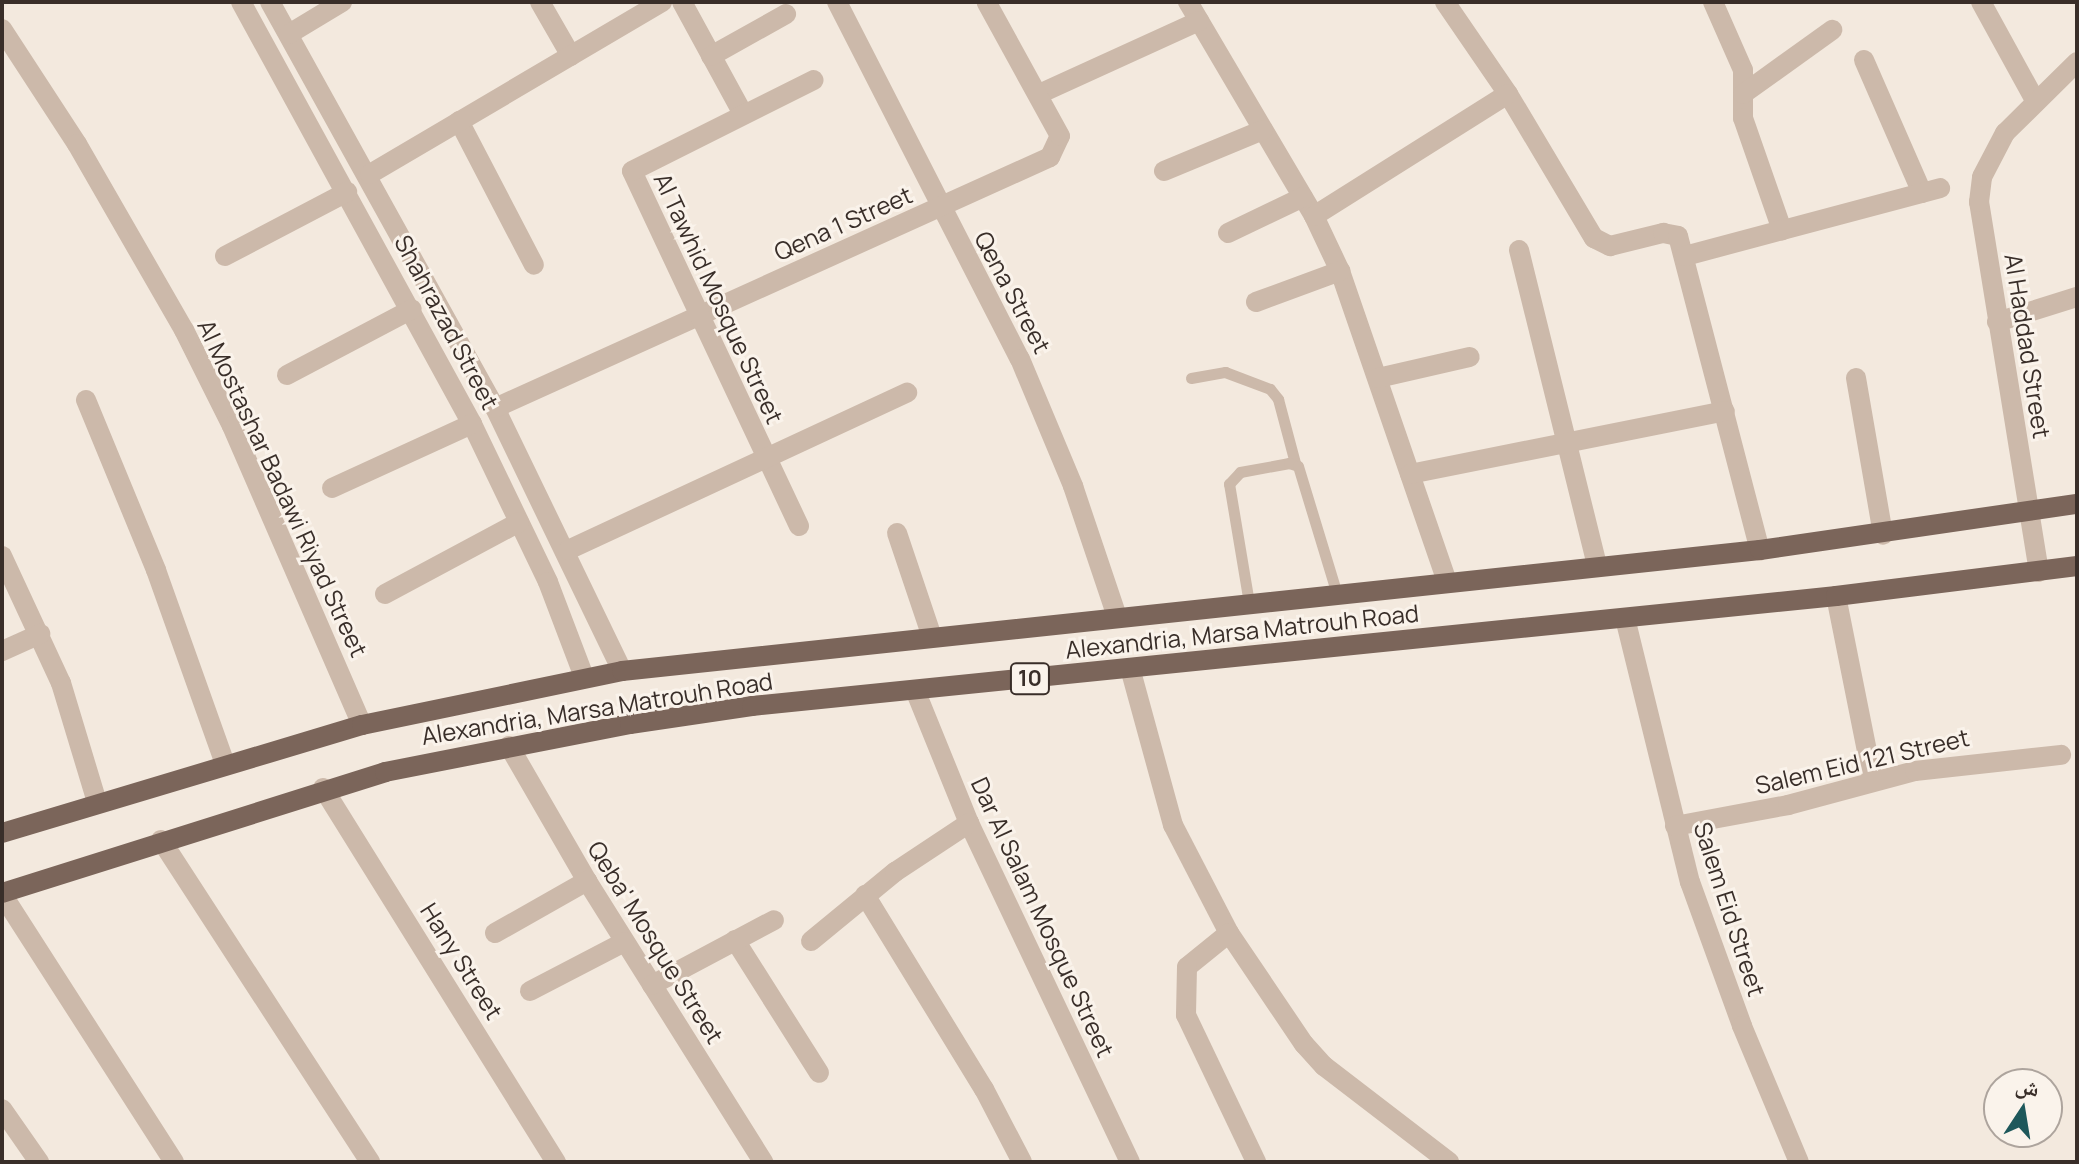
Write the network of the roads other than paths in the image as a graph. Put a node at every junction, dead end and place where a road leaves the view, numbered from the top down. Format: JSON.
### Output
{"nodes":[{"id":1,"x":241,"y":2,"type":"edge"},
{"id":2,"x":270,"y":2,"type":"edge"},
{"id":3,"x":342,"y":2,"type":"edge"},
{"id":4,"x":540,"y":2,"type":"edge"},
{"id":5,"x":662,"y":2,"type":"edge"},
{"id":6,"x":682,"y":2,"type":"edge"},
{"id":7,"x":837,"y":2,"type":"edge"},
{"id":8,"x":1188,"y":2,"type":"edge"},
{"id":9,"x":1713,"y":2,"type":"edge"},
{"id":10,"x":1981,"y":2,"type":"edge"},
{"id":11,"x":987,"y":3,"type":"edge"},
{"id":12,"x":1452,"y":4,"type":"edge"},
{"id":13,"x":786,"y":14,"type":"dead end"},
{"id":14,"x":1199,"y":21,"type":"junction"},
{"id":15,"x":1832,"y":30,"type":"dead end"},
{"id":16,"x":289,"y":34,"type":"junction"},
{"id":17,"x":4,"y":37,"type":"edge"},
{"id":18,"x":571,"y":56,"type":"junction"},
{"id":19,"x":711,"y":56,"type":"junction"},
{"id":20,"x":1864,"y":60,"type":"dead end"},
{"id":21,"x":2077,"y":62,"type":"edge"},
{"id":22,"x":814,"y":80,"type":"dead end"},
{"id":23,"x":1039,"y":94,"type":"junction"},
{"id":24,"x":1508,"y":94,"type":"junction"},
{"id":25,"x":1743,"y":94,"type":"junction"},
{"id":26,"x":2036,"y":102,"type":"junction"},
{"id":27,"x":743,"y":114,"type":"junction"},
{"id":28,"x":459,"y":121,"type":"junction"},
{"id":29,"x":1263,"y":130,"type":"junction"},
{"id":30,"x":1164,"y":171,"type":"dead end"},
{"id":31,"x":370,"y":174,"type":"junction"},
{"id":32,"x":347,"y":192,"type":"junction"},
{"id":33,"x":1303,"y":197,"type":"junction"},
{"id":34,"x":939,"y":208,"type":"junction"},
{"id":35,"x":1314,"y":216,"type":"junction"},
{"id":36,"x":1782,"y":230,"type":"junction"},
{"id":37,"x":1228,"y":233,"type":"dead end"},
{"id":38,"x":1519,"y":250,"type":"dead end"},
{"id":39,"x":225,"y":256,"type":"dead end"},
{"id":40,"x":1685,"y":256,"type":"junction"},
{"id":41,"x":534,"y":265,"type":"dead end"},
{"id":42,"x":1340,"y":271,"type":"junction"},
{"id":43,"x":2077,"y":297,"type":"edge"},
{"id":44,"x":1256,"y":302,"type":"dead end"},
{"id":45,"x":412,"y":309,"type":"junction"},
{"id":46,"x":702,"y":316,"type":"junction"},
{"id":47,"x":1997,"y":322,"type":"junction"},
{"id":48,"x":1470,"y":357,"type":"dead end"},
{"id":49,"x":287,"y":375,"type":"dead end"},
{"id":50,"x":1191,"y":378,"type":"dead end"},
{"id":51,"x":1378,"y":378,"type":"junction"},
{"id":52,"x":1856,"y":378,"type":"dead end"},
{"id":53,"x":907,"y":393,"type":"dead end"},
{"id":54,"x":86,"y":400,"type":"dead end"},
{"id":55,"x":495,"y":408,"type":"junction"},
{"id":56,"x":1725,"y":411,"type":"junction"},
{"id":57,"x":472,"y":424,"type":"junction"},
{"id":58,"x":1565,"y":443,"type":"junction"},
{"id":59,"x":766,"y":458,"type":"junction"},
{"id":60,"x":1295,"y":463,"type":"junction"},
{"id":61,"x":1410,"y":474,"type":"junction"},
{"id":62,"x":332,"y":488,"type":"dead end"},
{"id":63,"x":2077,"y":504,"type":"edge"},
{"id":64,"x":2029,"y":513,"type":"junction"},
{"id":65,"x":519,"y":522,"type":"junction"},
{"id":66,"x":799,"y":526,"type":"dead end"},
{"id":67,"x":897,"y":533,"type":"dead end"},
{"id":68,"x":1883,"y":535,"type":"junction"},
{"id":69,"x":568,"y":550,"type":"junction"},
{"id":70,"x":1760,"y":550,"type":"junction"},
{"id":71,"x":2,"y":556,"type":"edge"},
{"id":72,"x":1597,"y":566,"type":"junction"},
{"id":73,"x":2077,"y":566,"type":"edge"},
{"id":74,"x":2039,"y":572,"type":"junction"},
{"id":75,"x":1447,"y":582,"type":"junction"},
{"id":76,"x":385,"y":594,"type":"dead end"},
{"id":77,"x":1337,"y":594,"type":"junction"},
{"id":78,"x":1836,"y":596,"type":"junction"},
{"id":79,"x":1249,"y":603,"type":"junction"},
{"id":80,"x":1117,"y":617,"type":"junction"},
{"id":81,"x":1625,"y":618,"type":"junction"},
{"id":82,"x":40,"y":634,"type":"junction"},
{"id":83,"x":932,"y":637,"type":"junction"},
{"id":84,"x":2,"y":651,"type":"edge"},
{"id":85,"x":1130,"y":668,"type":"junction"},
{"id":86,"x":622,"y":671,"type":"junction"},
{"id":87,"x":584,"y":677,"type":"junction"},
{"id":88,"x":915,"y":690,"type":"junction"},
{"id":89,"x":362,"y":725,"type":"junction"},
{"id":90,"x":509,"y":746,"type":"junction"},
{"id":91,"x":2061,"y":755,"type":"dead end"},
{"id":92,"x":225,"y":764,"type":"junction"},
{"id":93,"x":1873,"y":781,"type":"junction"},
{"id":94,"x":323,"y":788,"type":"junction"},
{"id":95,"x":97,"y":802,"type":"junction"},
{"id":96,"x":969,"y":823,"type":"junction"},
{"id":97,"x":1675,"y":826,"type":"junction"},
{"id":98,"x":2,"y":833,"type":"edge"},
{"id":99,"x":161,"y":840,"type":"junction"},
{"id":100,"x":587,"y":881,"type":"junction"},
{"id":101,"x":2,"y":893,"type":"edge"},
{"id":102,"x":865,"y":895,"type":"junction"},
{"id":103,"x":774,"y":920,"type":"dead end"},
{"id":104,"x":495,"y":933,"type":"dead end"},
{"id":105,"x":1229,"y":933,"type":"junction"},
{"id":106,"x":735,"y":940,"type":"junction"},
{"id":107,"x":811,"y":941,"type":"dead end"},
{"id":108,"x":624,"y":942,"type":"junction"},
{"id":109,"x":652,"y":985,"type":"junction"},
{"id":110,"x":530,"y":991,"type":"dead end"},
{"id":111,"x":819,"y":1073,"type":"dead end"},
{"id":112,"x":2,"y":1109,"type":"edge"},
{"id":113,"x":39,"y":1162,"type":"edge"},
{"id":114,"x":174,"y":1162,"type":"edge"},
{"id":115,"x":370,"y":1162,"type":"edge"},
{"id":116,"x":556,"y":1162,"type":"edge"},
{"id":117,"x":763,"y":1162,"type":"edge"},
{"id":118,"x":1022,"y":1162,"type":"edge"},
{"id":119,"x":1130,"y":1162,"type":"edge"},
{"id":120,"x":1256,"y":1162,"type":"edge"},
{"id":121,"x":1449,"y":1162,"type":"edge"},
{"id":122,"x":1799,"y":1162,"type":"edge"}],
"edges":[{"from":1,"to":32,"type":"street","name":"Shahrazad Street"},
{"from":2,"to":16,"type":"street","name":"Shahrazad Street"},
{"from":3,"to":16,"type":"street"},
{"from":4,"to":18,"type":"street"},
{"from":5,"to":18,"type":"street"},
{"from":6,"to":19,"type":"street"},
{"from":7,"to":34,"type":"street","name":"Qena Street"},
{"from":8,"to":14,"type":"street"},
{"from":9,"to":25,"type":"street"},
{"from":10,"to":26,"type":"street"},
{"from":11,"to":23,"type":"street","name":"Qena 1 Street"},
{"from":12,"to":24,"type":"street"},
{"from":13,"to":19,"type":"street"},
{"from":14,"to":23,"type":"street"},
{"from":14,"to":29,"type":"street"},
{"from":15,"to":25,"type":"street"},
{"from":16,"to":31,"type":"street","name":"Shahrazad Street"},
{"from":17,"to":89,"type":"street","name":"Al Mostashar Badawi Riyad Street"},
{"from":18,"to":28,"type":"street"},
{"from":19,"to":27,"type":"street"},
{"from":20,"to":36,"type":"street"},
{"from":21,"to":26,"type":"street","name":"Al Haddad Street"},
{"from":22,"to":27,"type":"street","name":"Al Tawhid Mosque Street"},
{"from":23,"to":34,"type":"street","name":"Qena 1 Street"},
{"from":24,"to":35,"type":"street"},
{"from":24,"to":40,"type":"street"},
{"from":25,"to":36,"type":"street"},
{"from":26,"to":47,"type":"street","name":"Al Haddad Street"},
{"from":27,"to":46,"type":"street","name":"Al Tawhid Mosque Street"},
{"from":28,"to":31,"type":"street"},
{"from":28,"to":41,"type":"street"},
{"from":29,"to":30,"type":"street"},
{"from":29,"to":33,"type":"street"},
{"from":31,"to":55,"type":"street","name":"Shahrazad Street"},
{"from":32,"to":39,"type":"street"},
{"from":32,"to":45,"type":"street","name":"Shahrazad Street"},
{"from":33,"to":35,"type":"street"},
{"from":33,"to":37,"type":"street"},
{"from":34,"to":46,"type":"street","name":"Qena 1 Street"},
{"from":34,"to":80,"type":"street","name":"Qena Street"},
{"from":35,"to":42,"type":"street"},
{"from":36,"to":40,"type":"street"},
{"from":38,"to":58,"type":"street"},
{"from":40,"to":56,"type":"street"},
{"from":42,"to":44,"type":"street"},
{"from":42,"to":51,"type":"street"},
{"from":43,"to":47,"type":"street"},
{"from":45,"to":49,"type":"street"},
{"from":45,"to":57,"type":"street","name":"Shahrazad Street"},
{"from":46,"to":55,"type":"street","name":"Qena 1 Street"},
{"from":46,"to":59,"type":"street","name":"Al Tawhid Mosque Street"},
{"from":47,"to":64,"type":"street","name":"Al Haddad Street"},
{"from":48,"to":51,"type":"street"},
{"from":50,"to":60,"type":"lane"},
{"from":51,"to":61,"type":"street"},
{"from":52,"to":68,"type":"street"},
{"from":53,"to":59,"type":"street"},
{"from":54,"to":92,"type":"street"},
{"from":55,"to":69,"type":"street","name":"Shahrazad Street"},
{"from":56,"to":58,"type":"street"},
{"from":56,"to":70,"type":"street"},
{"from":57,"to":62,"type":"street"},
{"from":57,"to":65,"type":"street","name":"Shahrazad Street"},
{"from":58,"to":61,"type":"street"},
{"from":58,"to":72,"type":"street"},
{"from":59,"to":66,"type":"street","name":"Al Tawhid Mosque Street"},
{"from":59,"to":69,"type":"street"},
{"from":60,"to":77,"type":"lane"},
{"from":60,"to":79,"type":"lane"},
{"from":61,"to":75,"type":"street"},
{"from":63,"to":64,"type":"main road","name":"Alexandria, Marsa Matrouh Road","number":"10"},
{"from":64,"to":68,"type":"main road","name":"Alexandria, Marsa Matrouh Road","number":"10"},
{"from":64,"to":74,"type":"street","name":"Al Haddad Street"},
{"from":65,"to":76,"type":"street"},
{"from":65,"to":87,"type":"street","name":"Shahrazad Street"},
{"from":67,"to":83,"type":"street"},
{"from":68,"to":70,"type":"main road","name":"Alexandria, Marsa Matrouh Road","number":"10"},
{"from":69,"to":86,"type":"street","name":"Shahrazad Street"},
{"from":70,"to":72,"type":"main road","name":"Alexandria, Marsa Matrouh Road","number":"10"},
{"from":71,"to":82,"type":"street"},
{"from":72,"to":75,"type":"main road","name":"Alexandria, Marsa Matrouh Road","number":"10"},
{"from":73,"to":74,"type":"main road","name":"Alexandria, Marsa Matrouh Road","number":"10"},
{"from":74,"to":78,"type":"main road","name":"Alexandria, Marsa Matrouh Road","number":"10"},
{"from":75,"to":77,"type":"main road","name":"Alexandria, Marsa Matrouh Road","number":"10"},
{"from":77,"to":79,"type":"main road","name":"Alexandria, Marsa Matrouh Road","number":"10"},
{"from":78,"to":81,"type":"main road","name":"Alexandria, Marsa Matrouh Road","number":"10"},
{"from":78,"to":93,"type":"street"},
{"from":79,"to":80,"type":"main road","name":"Alexandria, Marsa Matrouh Road","number":"10"},
{"from":80,"to":83,"type":"main road","name":"Alexandria, Marsa Matrouh Road","number":"10"},
{"from":81,"to":85,"type":"main road","name":"Alexandria, Marsa Matrouh Road","number":"10"},
{"from":81,"to":97,"type":"street","name":"Salem Eid Street"},
{"from":82,"to":84,"type":"street"},
{"from":82,"to":95,"type":"street"},
{"from":83,"to":86,"type":"main road","name":"Alexandria, Marsa Matrouh Road","number":"10"},
{"from":85,"to":88,"type":"main road","name":"Alexandria, Marsa Matrouh Road","number":"10"},
{"from":85,"to":105,"type":"street"},
{"from":86,"to":87,"type":"main road","name":"Alexandria, Marsa Matrouh Road","number":"10"},
{"from":87,"to":89,"type":"main road","name":"Alexandria, Marsa Matrouh Road","number":"10"},
{"from":88,"to":90,"type":"main road","name":"Alexandria, Marsa Matrouh Road","number":"10"},
{"from":88,"to":96,"type":"street","name":"Dar Al Salam Mosque Street"},
{"from":89,"to":92,"type":"main road","name":"Alexandria, Marsa Matrouh Road","number":"10"},
{"from":90,"to":94,"type":"main road","name":"Alexandria, Marsa Matrouh Road","number":"10"},
{"from":90,"to":100,"type":"street","name":"Qeba' Mosque Street"},
{"from":91,"to":93,"type":"street","name":"Salem Eid 121 Street"},
{"from":92,"to":95,"type":"main road","name":"Alexandria, Marsa Matrouh Road","number":"10"},
{"from":93,"to":97,"type":"street","name":"Salem Eid 121 Street"},
{"from":94,"to":99,"type":"main road","name":"Alexandria, Marsa Matrouh Road","number":"10"},
{"from":94,"to":116,"type":"street","name":"Hany Street"},
{"from":95,"to":98,"type":"main road","name":"Alexandria, Marsa Matrouh Road","number":"10"},
{"from":96,"to":102,"type":"street"},
{"from":96,"to":119,"type":"street","name":"Dar Al Salam Mosque Street"},
{"from":97,"to":122,"type":"street","name":"Salem Eid Street"},
{"from":99,"to":101,"type":"main road","name":"Alexandria, Marsa Matrouh Road","number":"10"},
{"from":99,"to":115,"type":"street"},
{"from":100,"to":104,"type":"street"},
{"from":100,"to":108,"type":"street","name":"Qeba' Mosque Street"},
{"from":101,"to":114,"type":"street"},
{"from":102,"to":107,"type":"street"},
{"from":102,"to":118,"type":"street"},
{"from":103,"to":106,"type":"street"},
{"from":105,"to":120,"type":"street"},
{"from":105,"to":121,"type":"street"},
{"from":106,"to":109,"type":"street"},
{"from":106,"to":111,"type":"street"},
{"from":108,"to":109,"type":"street","name":"Qeba' Mosque Street"},
{"from":108,"to":110,"type":"street"},
{"from":109,"to":117,"type":"street","name":"Qeba' Mosque Street"},
{"from":112,"to":113,"type":"street"}]}
